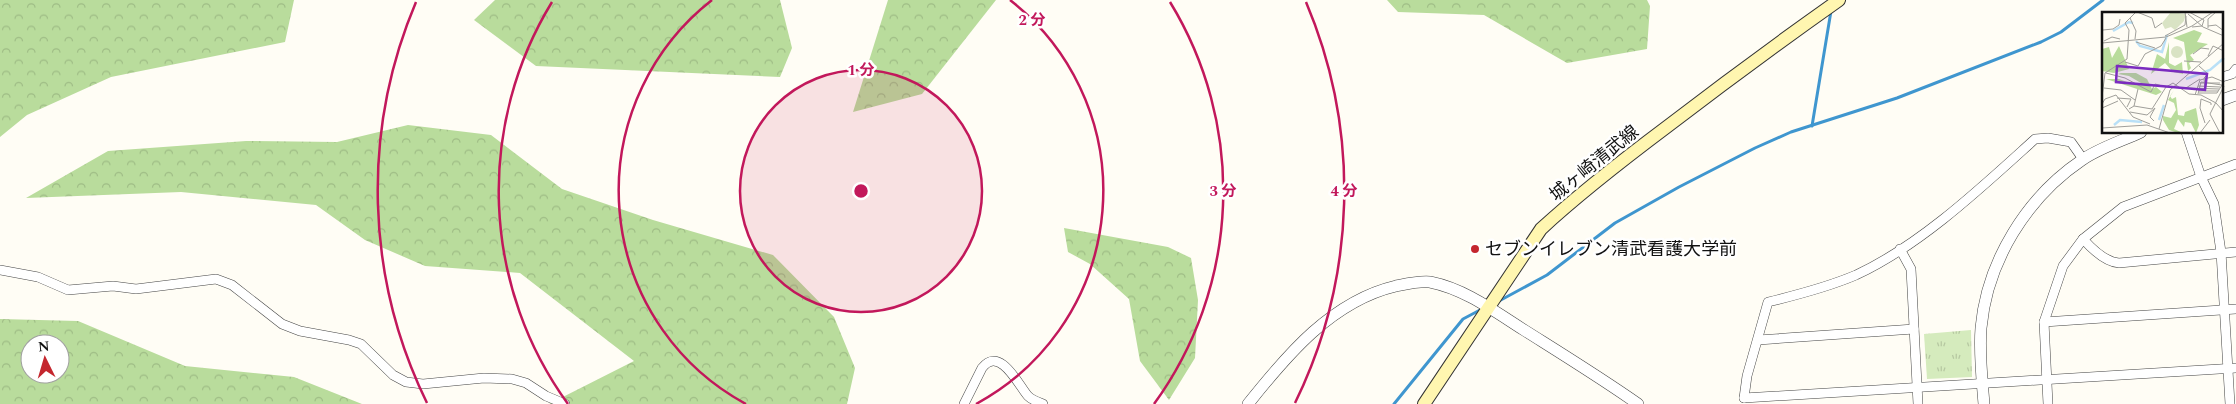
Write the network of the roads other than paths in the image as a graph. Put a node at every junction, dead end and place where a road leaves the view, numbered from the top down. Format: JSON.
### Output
{"nodes":[{"id":1,"x":1839,"y":0,"type":"edge"},
{"id":2,"x":2236,"y":69,"type":"edge"},
{"id":3,"x":2224,"y":76,"type":"edge"},
{"id":4,"x":2236,"y":95,"type":"edge"},
{"id":5,"x":2224,"y":99,"type":"edge"},
{"id":6,"x":2137,"y":134,"type":"edge"},
{"id":7,"x":2187,"y":134,"type":"edge"},
{"id":8,"x":2083,"y":159,"type":"junction"},
{"id":9,"x":2236,"y":164,"type":"edge"},
{"id":10,"x":2201,"y":176,"type":"junction"},
{"id":11,"x":2083,"y":240,"type":"junction"},
{"id":12,"x":1900,"y":249,"type":"junction"},
{"id":13,"x":2221,"y":252,"type":"junction"},
{"id":14,"x":2236,"y":252,"type":"edge"},
{"id":15,"x":0,"y":270,"type":"edge"},
{"id":16,"x":1490,"y":302,"type":"junction"},
{"id":17,"x":2236,"y":309,"type":"edge"},
{"id":18,"x":2224,"y":310,"type":"junction"},
{"id":19,"x":2044,"y":322,"type":"junction"},
{"id":20,"x":1914,"y":329,"type":"junction"},
{"id":21,"x":1758,"y":340,"type":"junction"},
{"id":22,"x":2232,"y":368,"type":"edge"},
{"id":23,"x":2047,"y":379,"type":"junction"},
{"id":24,"x":1982,"y":383,"type":"junction"},
{"id":25,"x":1917,"y":387,"type":"junction"},
{"id":26,"x":1747,"y":401,"type":"edge"},
{"id":27,"x":565,"y":404,"type":"edge"},
{"id":28,"x":964,"y":404,"type":"edge"},
{"id":29,"x":1042,"y":404,"type":"edge"},
{"id":30,"x":1248,"y":404,"type":"edge"},
{"id":31,"x":1424,"y":404,"type":"edge"},
{"id":32,"x":1638,"y":404,"type":"edge"},
{"id":33,"x":1918,"y":404,"type":"edge"},
{"id":34,"x":1984,"y":404,"type":"edge"},
{"id":35,"x":2048,"y":404,"type":"edge"},
{"id":36,"x":2230,"y":404,"type":"edge"}],
"edges":[{"from":1,"to":16,"type":"main road","name":"城ヶ崎清武線"},
{"from":2,"to":3,"type":"street"},
{"from":4,"to":5,"type":"street"},
{"from":6,"to":8,"type":"street"},
{"from":7,"to":10,"type":"street"},
{"from":8,"to":12,"type":"street"},
{"from":8,"to":24,"type":"street"},
{"from":9,"to":10,"type":"street"},
{"from":10,"to":11,"type":"street"},
{"from":10,"to":13,"type":"street"},
{"from":11,"to":13,"type":"street"},
{"from":11,"to":19,"type":"street"},
{"from":12,"to":20,"type":"street"},
{"from":12,"to":21,"type":"street"},
{"from":13,"to":14,"type":"street"},
{"from":13,"to":18,"type":"street"},
{"from":15,"to":27,"type":"street"},
{"from":16,"to":30,"type":"street"},
{"from":16,"to":31,"type":"main road","name":"城ヶ崎清武線"},
{"from":16,"to":32,"type":"street"},
{"from":17,"to":18,"type":"street"},
{"from":18,"to":19,"type":"street"},
{"from":18,"to":22,"type":"street"},
{"from":19,"to":23,"type":"street"},
{"from":20,"to":21,"type":"street"},
{"from":20,"to":25,"type":"street"},
{"from":21,"to":26,"type":"street"},
{"from":22,"to":23,"type":"street"},
{"from":22,"to":36,"type":"street"},
{"from":23,"to":24,"type":"street"},
{"from":23,"to":35,"type":"street"},
{"from":24,"to":25,"type":"street"},
{"from":24,"to":34,"type":"street"},
{"from":25,"to":26,"type":"street"},
{"from":25,"to":33,"type":"street"},
{"from":28,"to":29,"type":"street"}]}
